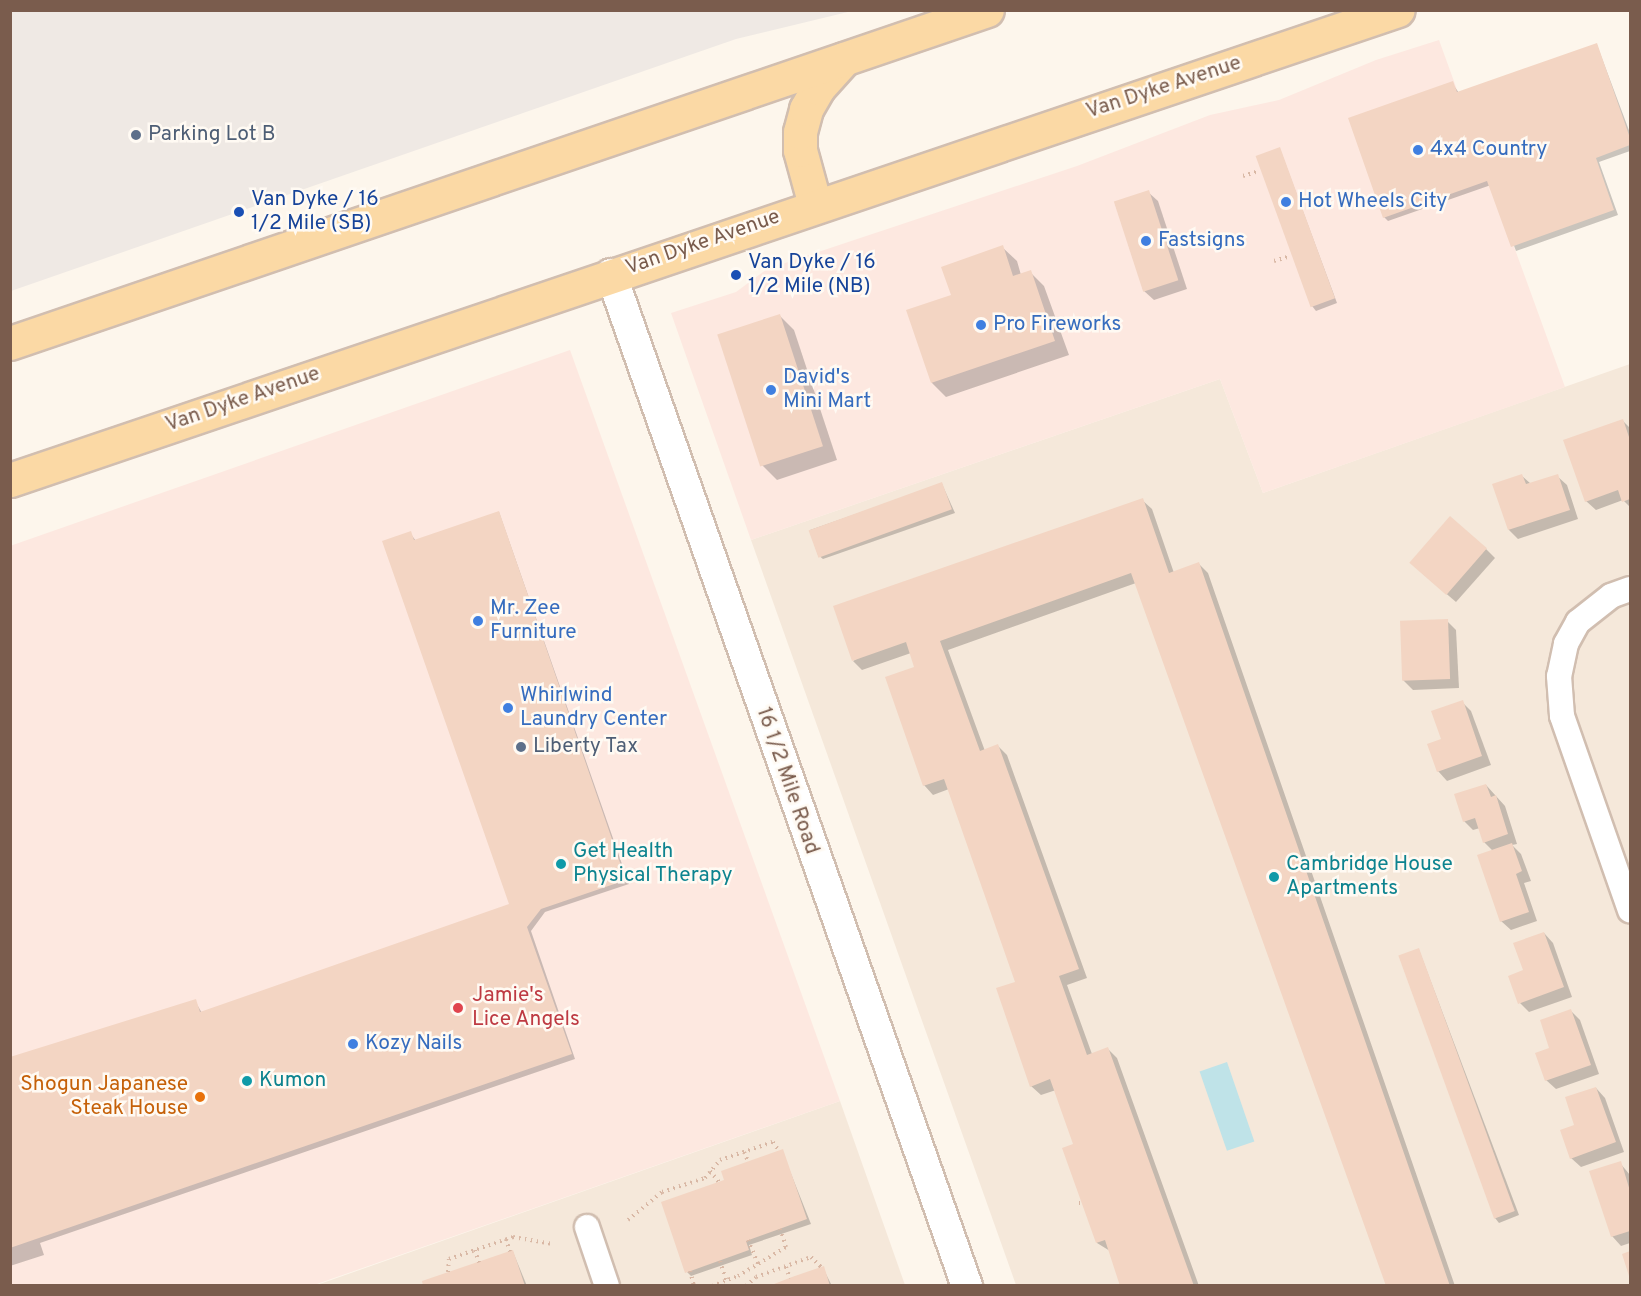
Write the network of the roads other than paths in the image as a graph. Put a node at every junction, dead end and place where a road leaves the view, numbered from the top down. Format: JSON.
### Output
{"nodes":[{"id":1,"x":987,"y":10,"type":"edge"},
{"id":2,"x":1398,"y":10,"type":"edge"},
{"id":3,"x":844,"y":59,"type":"junction"},
{"id":4,"x":815,"y":205,"type":"junction"},
{"id":5,"x":611,"y":274,"type":"junction"},
{"id":6,"x":10,"y":343,"type":"edge"},
{"id":7,"x":10,"y":480,"type":"edge"},
{"id":8,"x":1630,"y":589,"type":"edge"},
{"id":9,"x":1630,"y":910,"type":"edge"},
{"id":10,"x":587,"y":1227,"type":"dead end"},
{"id":11,"x":607,"y":1286,"type":"edge"},
{"id":12,"x":967,"y":1286,"type":"edge"}],
"edges":[{"from":1,"to":3,"type":"main road"},
{"from":2,"to":4,"type":"main road","name":"Van Dyke Avenue"},
{"from":3,"to":4,"type":"main road"},
{"from":3,"to":6,"type":"main road"},
{"from":4,"to":5,"type":"main road","name":"Van Dyke Avenue"},
{"from":5,"to":7,"type":"main road","name":"Van Dyke Avenue"},
{"from":5,"to":12,"type":"street","name":"16 1/2 Mile Road"},
{"from":8,"to":9,"type":"street"},
{"from":10,"to":11,"type":"street"}]}
